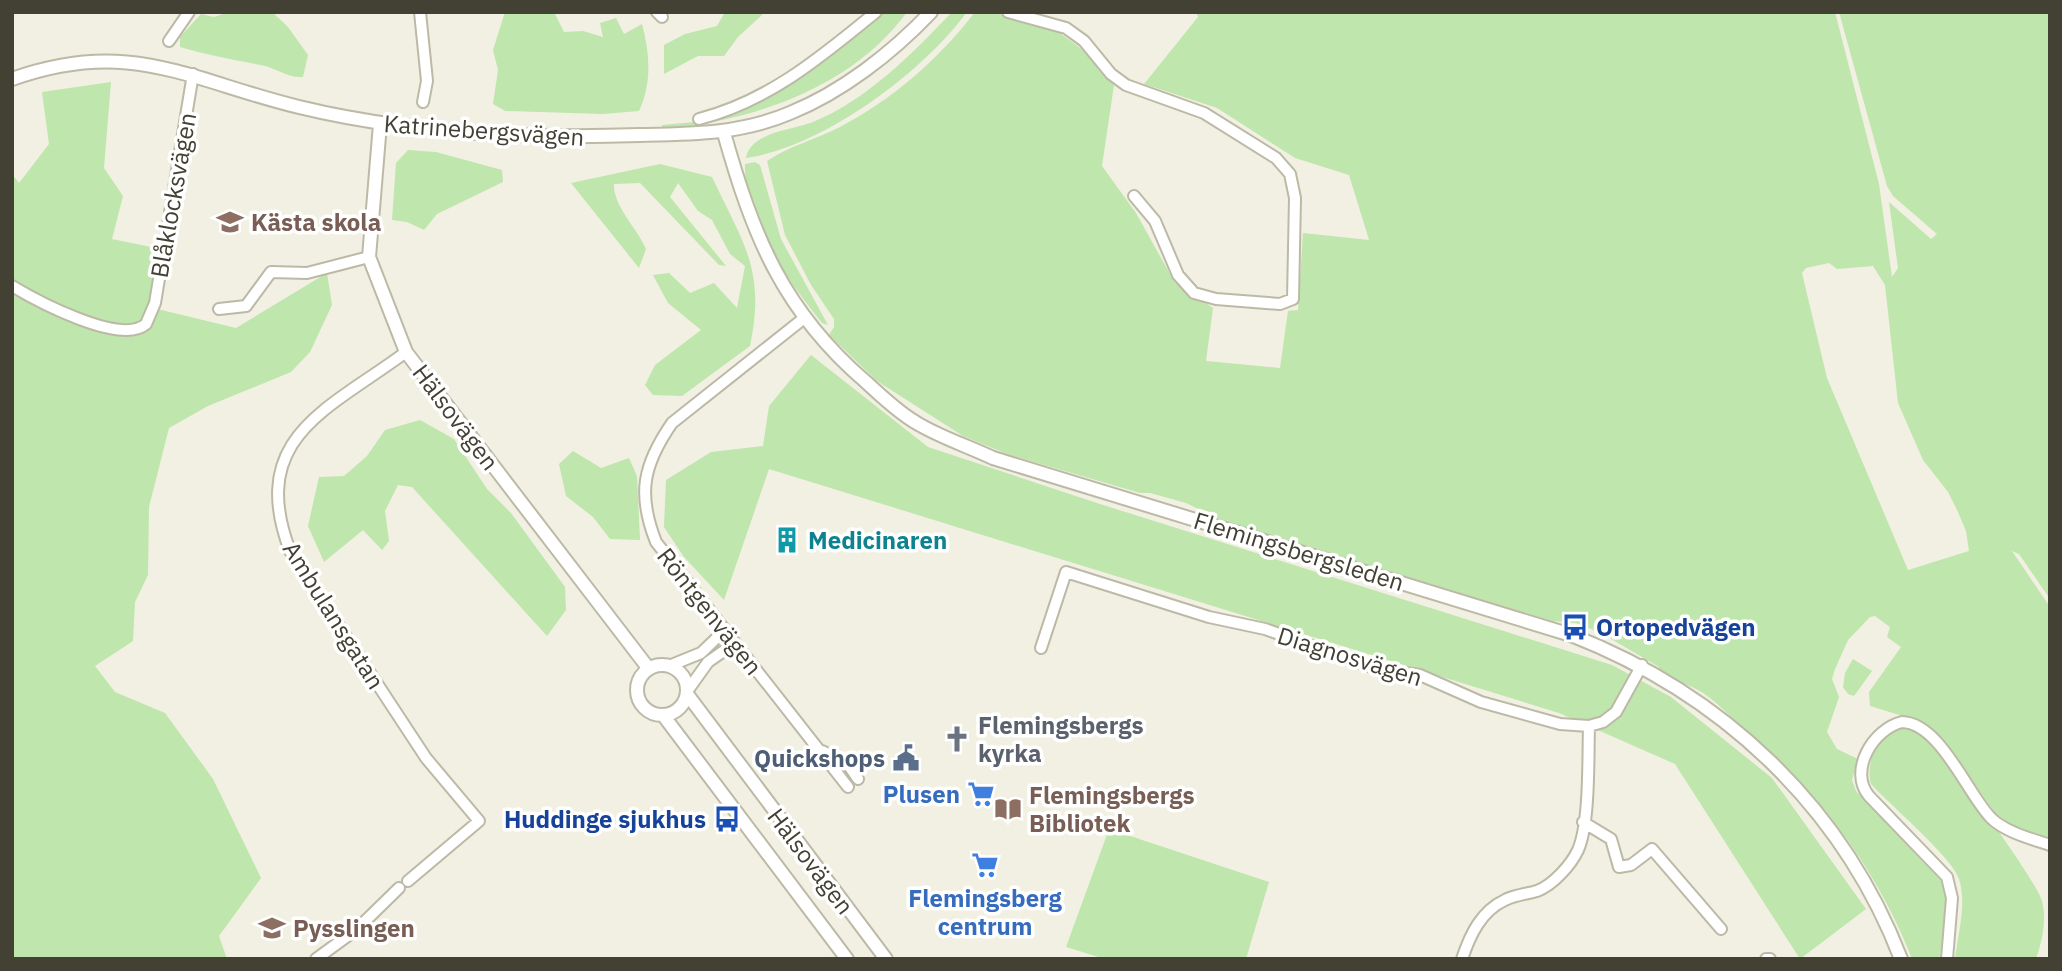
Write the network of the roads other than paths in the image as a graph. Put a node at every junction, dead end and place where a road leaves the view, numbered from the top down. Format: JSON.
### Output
{"nodes":[{"id":1,"x":189,"y":12,"type":"edge"},
{"id":2,"x":420,"y":12,"type":"edge"},
{"id":3,"x":876,"y":12,"type":"edge"},
{"id":4,"x":931,"y":12,"type":"edge"},
{"id":5,"x":1008,"y":12,"type":"edge"},
{"id":6,"x":169,"y":41,"type":"dead end"},
{"id":7,"x":193,"y":74,"type":"junction"},
{"id":8,"x":12,"y":79,"type":"edge"},
{"id":9,"x":423,"y":102,"type":"dead end"},
{"id":10,"x":699,"y":119,"type":"dead end"},
{"id":11,"x":380,"y":124,"type":"junction"},
{"id":12,"x":724,"y":133,"type":"junction"},
{"id":13,"x":1134,"y":196,"type":"dead end"},
{"id":14,"x":369,"y":257,"type":"junction"},
{"id":15,"x":12,"y":286,"type":"edge"},
{"id":16,"x":219,"y":309,"type":"dead end"},
{"id":17,"x":803,"y":318,"type":"junction"},
{"id":18,"x":406,"y":352,"type":"junction"},
{"id":19,"x":725,"y":630,"type":"junction"},
{"id":20,"x":735,"y":643,"type":"junction"},
{"id":21,"x":1041,"y":649,"type":"dead end"},
{"id":22,"x":1642,"y":665,"type":"junction"},
{"id":23,"x":669,"y":666,"type":"junction"},
{"id":24,"x":649,"y":669,"type":"junction"},
{"id":25,"x":687,"y":692,"type":"junction"},
{"id":26,"x":663,"y":715,"type":"junction"},
{"id":27,"x":1589,"y":726,"type":"junction"},
{"id":28,"x":817,"y":748,"type":"junction"},
{"id":29,"x":858,"y":779,"type":"dead end"},
{"id":30,"x":848,"y":787,"type":"dead end"},
{"id":31,"x":1583,"y":822,"type":"junction"},
{"id":32,"x":2050,"y":845,"type":"edge"},
{"id":33,"x":1721,"y":929,"type":"dead end"},
{"id":34,"x":316,"y":959,"type":"edge"},
{"id":35,"x":847,"y":959,"type":"edge"},
{"id":36,"x":886,"y":959,"type":"edge"},
{"id":37,"x":1462,"y":959,"type":"edge"},
{"id":38,"x":1901,"y":959,"type":"edge"},
{"id":39,"x":1947,"y":959,"type":"edge"}],
"edges":[{"from":1,"to":6,"type":"street"},
{"from":2,"to":9,"type":"street"},
{"from":3,"to":10,"type":"street"},
{"from":4,"to":12,"type":"street","name":"Katrinebergsvägen"},
{"from":5,"to":13,"type":"street"},
{"from":7,"to":8,"type":"street","name":"Katrinebergsvägen"},
{"from":7,"to":11,"type":"street","name":"Katrinebergsvägen"},
{"from":7,"to":15,"type":"street","name":"Blåklocksvägen"},
{"from":11,"to":12,"type":"street","name":"Katrinebergsvägen"},
{"from":11,"to":14,"type":"street","name":"Hälsovägen"},
{"from":12,"to":17,"type":"street","name":"Flemingsbergsleden"},
{"from":14,"to":16,"type":"street"},
{"from":14,"to":18,"type":"street","name":"Hälsovägen"},
{"from":17,"to":19,"type":"street","name":"Röntgenvägen"},
{"from":17,"to":22,"type":"street","name":"Flemingsbergsleden"},
{"from":18,"to":24,"type":"street","name":"Hälsovägen"},
{"from":18,"to":34,"type":"street","name":"Ambulansgatan"},
{"from":19,"to":20,"type":"street","name":"Röntgenvägen"},
{"from":19,"to":23,"type":"street"},
{"from":20,"to":25,"type":"street"},
{"from":20,"to":28,"type":"street","name":"Röntgenvägen"},
{"from":21,"to":27,"type":"street","name":"Diagnosvägen"},
{"from":22,"to":27,"type":"street"},
{"from":22,"to":38,"type":"street","name":"Flemingsbergsleden"},
{"from":23,"to":24,"type":"street"},
{"from":23,"to":25,"type":"street"},
{"from":24,"to":26,"type":"street"},
{"from":25,"to":26,"type":"street"},
{"from":25,"to":36,"type":"street","name":"Hälsovägen"},
{"from":26,"to":35,"type":"street","name":"Hälsovägen"},
{"from":27,"to":31,"type":"street"},
{"from":28,"to":29,"type":"street","name":"Röntgenvägen"},
{"from":28,"to":30,"type":"street","name":"Röntgenvägen"},
{"from":31,"to":33,"type":"street"},
{"from":31,"to":37,"type":"street"},
{"from":32,"to":39,"type":"street"}]}
